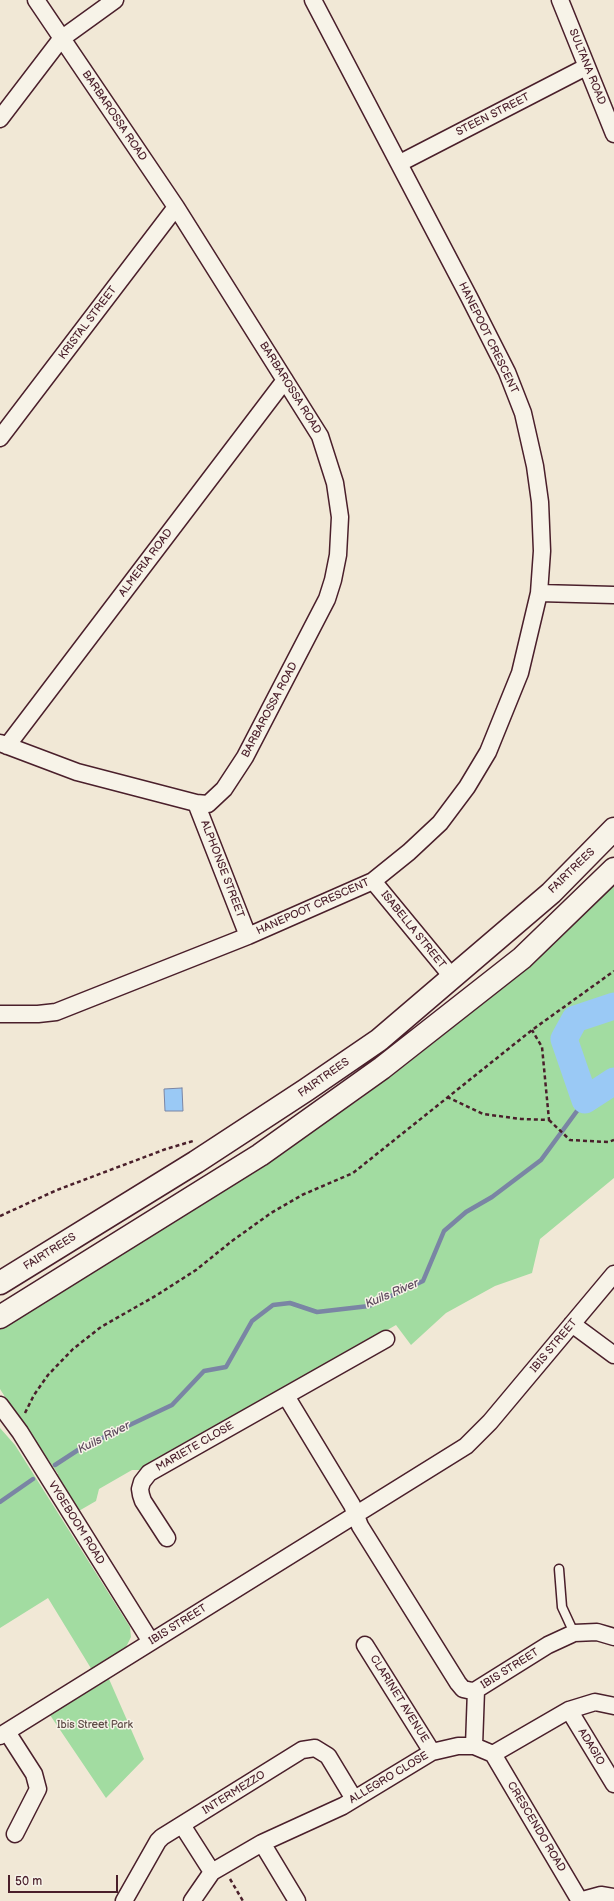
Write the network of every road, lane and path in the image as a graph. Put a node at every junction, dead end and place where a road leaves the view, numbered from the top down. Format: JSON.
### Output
{"nodes":[{"id":1,"x":36,"y":0,"type":"edge"},
{"id":2,"x":115,"y":0,"type":"edge"},
{"id":3,"x":313,"y":0,"type":"edge"},
{"id":4,"x":560,"y":0,"type":"edge"},
{"id":5,"x":61,"y":38,"type":"junction"},
{"id":6,"x":586,"y":67,"type":"junction"},
{"id":7,"x":0,"y":119,"type":"edge"},
{"id":8,"x":614,"y":134,"type":"edge"},
{"id":9,"x":400,"y":163,"type":"junction"},
{"id":10,"x":176,"y":207,"type":"junction"},
{"id":11,"x":285,"y":380,"type":"junction"},
{"id":12,"x":0,"y":438,"type":"edge"},
{"id":13,"x":539,"y":593,"type":"junction"},
{"id":14,"x":614,"y":595,"type":"edge"},
{"id":15,"x":3,"y":744,"type":"edge"},
{"id":16,"x":196,"y":803,"type":"junction"},
{"id":17,"x":614,"y":829,"type":"edge"},
{"id":18,"x":614,"y":869,"type":"edge"},
{"id":19,"x":373,"y":881,"type":"junction"},
{"id":20,"x":248,"y":936,"type":"junction"},
{"id":21,"x":614,"y":971,"type":"edge"},
{"id":22,"x":453,"y":978,"type":"junction"},
{"id":23,"x":0,"y":1014,"type":"edge"},
{"id":24,"x":532,"y":1030,"type":"junction"},
{"id":25,"x":447,"y":1097,"type":"junction"},
{"id":26,"x":549,"y":1120,"type":"junction"},
{"id":27,"x":195,"y":1140,"type":"dead end"},
{"id":28,"x":614,"y":1140,"type":"edge"},
{"id":29,"x":0,"y":1216,"type":"edge"},
{"id":30,"x":614,"y":1274,"type":"edge"},
{"id":31,"x":0,"y":1283,"type":"edge"},
{"id":32,"x":0,"y":1317,"type":"edge"},
{"id":33,"x":572,"y":1324,"type":"junction"},
{"id":34,"x":386,"y":1340,"type":"dead end"},
{"id":35,"x":614,"y":1355,"type":"edge"},
{"id":36,"x":286,"y":1396,"type":"junction"},
{"id":37,"x":0,"y":1405,"type":"edge"},
{"id":38,"x":20,"y":1432,"type":"junction"},
{"id":39,"x":356,"y":1515,"type":"junction"},
{"id":40,"x":167,"y":1538,"type":"dead end"},
{"id":41,"x":559,"y":1570,"type":"dead end"},
{"id":42,"x":574,"y":1633,"type":"junction"},
{"id":43,"x":614,"y":1637,"type":"edge"},
{"id":44,"x":151,"y":1642,"type":"junction"},
{"id":45,"x":365,"y":1645,"type":"dead end"},
{"id":46,"x":476,"y":1690,"type":"junction"},
{"id":47,"x":614,"y":1706,"type":"edge"},
{"id":48,"x":569,"y":1710,"type":"junction"},
{"id":49,"x":3,"y":1734,"type":"edge"},
{"id":50,"x":474,"y":1746,"type":"junction"},
{"id":51,"x":432,"y":1752,"type":"junction"},
{"id":52,"x":493,"y":1754,"type":"junction"},
{"id":53,"x":614,"y":1784,"type":"edge"},
{"id":54,"x":354,"y":1800,"type":"junction"},
{"id":55,"x":182,"y":1825,"type":"junction"},
{"id":56,"x":15,"y":1834,"type":"dead end"},
{"id":57,"x":262,"y":1843,"type":"junction"},
{"id":58,"x":217,"y":1870,"type":"junction"},
{"id":59,"x":614,"y":1897,"type":"edge"},
{"id":60,"x":124,"y":1901,"type":"edge"},
{"id":61,"x":192,"y":1901,"type":"edge"},
{"id":62,"x":243,"y":1901,"type":"edge"},
{"id":63,"x":298,"y":1901,"type":"edge"},
{"id":64,"x":579,"y":1901,"type":"edge"}],
"edges":[{"from":1,"to":5,"type":"street","name":"BARBAROSSA ROAD"},
{"from":2,"to":5,"type":"street"},
{"from":3,"to":9,"type":"street","name":"HANEPOOT CRESCENT"},
{"from":4,"to":6,"type":"street","name":"SULTANA ROAD"},
{"from":5,"to":7,"type":"street"},
{"from":5,"to":10,"type":"street","name":"BARBAROSSA ROAD"},
{"from":6,"to":8,"type":"street","name":"SULTANA ROAD"},
{"from":6,"to":9,"type":"street","name":"STEEN STREET"},
{"from":9,"to":13,"type":"street","name":"HANEPOOT CRESCENT"},
{"from":10,"to":11,"type":"street","name":"BARBAROSSA ROAD"},
{"from":10,"to":12,"type":"street","name":"KRISTAL STREET"},
{"from":11,"to":15,"type":"street","name":"ALMERIA ROAD"},
{"from":11,"to":16,"type":"street","name":"BARBAROSSA ROAD"},
{"from":13,"to":14,"type":"street"},
{"from":13,"to":19,"type":"street","name":"HANEPOOT CRESCENT"},
{"from":15,"to":16,"type":"street","name":"BARBAROSSA ROAD"},
{"from":16,"to":20,"type":"street","name":"ALPHONSE STREET"},
{"from":17,"to":22,"type":"main road","name":"FAIRTREES"},
{"from":18,"to":32,"type":"main road"},
{"from":19,"to":20,"type":"street","name":"HANEPOOT CRESCENT"},
{"from":19,"to":22,"type":"street","name":"ISABELLA STREET"},
{"from":20,"to":23,"type":"street","name":"HANEPOOT CRESCENT"},
{"from":21,"to":24,"type":"path"},
{"from":22,"to":31,"type":"main road","name":"FAIRTREES"},
{"from":24,"to":25,"type":"path"},
{"from":24,"to":26,"type":"path"},
{"from":25,"to":26,"type":"path"},
{"from":25,"to":38,"type":"path"},
{"from":26,"to":28,"type":"path"},
{"from":27,"to":29,"type":"path"},
{"from":30,"to":33,"type":"street","name":"IBIS STREET"},
{"from":33,"to":35,"type":"street"},
{"from":33,"to":39,"type":"street","name":"IBIS STREET"},
{"from":34,"to":36,"type":"street","name":"MARIETE CLOSE"},
{"from":36,"to":39,"type":"street"},
{"from":36,"to":40,"type":"street","name":"MARIETE CLOSE"},
{"from":37,"to":38,"type":"street","name":"VYGEBOOM ROAD"},
{"from":38,"to":44,"type":"street","name":"VYGEBOOM ROAD"},
{"from":39,"to":44,"type":"street","name":"IBIS STREET"},
{"from":39,"to":46,"type":"street","name":"IBIS STREET"},
{"from":41,"to":42,"type":"lane"},
{"from":42,"to":43,"type":"street","name":"IBIS STREET"},
{"from":42,"to":46,"type":"street","name":"IBIS STREET"},
{"from":44,"to":49,"type":"street","name":"IBIS STREET"},
{"from":45,"to":51,"type":"street","name":"CLARINET AVENUE"},
{"from":46,"to":50,"type":"street"},
{"from":47,"to":48,"type":"street"},
{"from":48,"to":52,"type":"street"},
{"from":48,"to":53,"type":"street","name":"ADAGIO"},
{"from":49,"to":56,"type":"street"},
{"from":50,"to":51,"type":"street","name":"ALLEGRO CLOSE"},
{"from":50,"to":52,"type":"street","name":"ALLEGRO CLOSE"},
{"from":51,"to":54,"type":"street","name":"ALLEGRO CLOSE"},
{"from":52,"to":64,"type":"street","name":"CRESCENDO ROAD"},
{"from":54,"to":55,"type":"street","name":"INTERMEZZO"},
{"from":54,"to":57,"type":"street","name":"ALLEGRO CLOSE"},
{"from":55,"to":58,"type":"street"},
{"from":55,"to":60,"type":"street","name":"INTERMEZZO"},
{"from":57,"to":58,"type":"street","name":"ALLEGRO CLOSE"},
{"from":57,"to":63,"type":"street"},
{"from":58,"to":61,"type":"street","name":"ALLEGRO CLOSE"},
{"from":58,"to":62,"type":"path"},
{"from":59,"to":64,"type":"street"}]}
